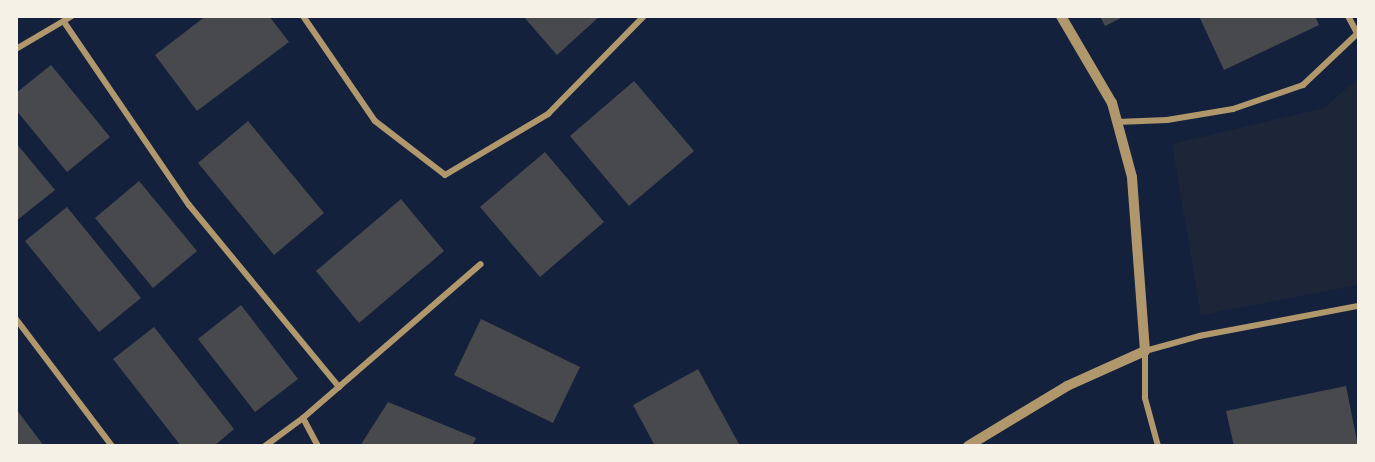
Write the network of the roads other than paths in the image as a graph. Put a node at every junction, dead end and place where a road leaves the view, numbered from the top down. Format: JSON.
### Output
{"nodes":[{"id":1,"x":72,"y":16,"type":"edge"},
{"id":2,"x":303,"y":16,"type":"edge"},
{"id":3,"x":644,"y":16,"type":"edge"},
{"id":4,"x":1061,"y":16,"type":"edge"},
{"id":5,"x":1348,"y":16,"type":"edge"},
{"id":6,"x":64,"y":22,"type":"junction"},
{"id":7,"x":1358,"y":33,"type":"edge"},
{"id":8,"x":16,"y":49,"type":"edge"},
{"id":9,"x":1117,"y":122,"type":"junction"},
{"id":10,"x":481,"y":264,"type":"dead end"},
{"id":11,"x":1359,"y":306,"type":"edge"},
{"id":12,"x":16,"y":319,"type":"edge"},
{"id":13,"x":1145,"y":351,"type":"junction"},
{"id":14,"x":339,"y":387,"type":"junction"},
{"id":15,"x":303,"y":418,"type":"junction"},
{"id":16,"x":112,"y":446,"type":"edge"},
{"id":17,"x":265,"y":446,"type":"edge"},
{"id":18,"x":318,"y":446,"type":"edge"},
{"id":19,"x":968,"y":446,"type":"edge"},
{"id":20,"x":1158,"y":446,"type":"edge"}],
"edges":[{"from":1,"to":6,"type":"street"},
{"from":2,"to":3,"type":"street"},
{"from":4,"to":9,"type":"street"},
{"from":5,"to":7,"type":"street"},
{"from":6,"to":8,"type":"street"},
{"from":6,"to":14,"type":"street"},
{"from":7,"to":9,"type":"street"},
{"from":9,"to":13,"type":"street"},
{"from":10,"to":14,"type":"street"},
{"from":11,"to":13,"type":"street"},
{"from":12,"to":16,"type":"street"},
{"from":13,"to":19,"type":"street"},
{"from":13,"to":20,"type":"street"},
{"from":14,"to":15,"type":"street"},
{"from":15,"to":17,"type":"street"},
{"from":15,"to":18,"type":"street"}]}
